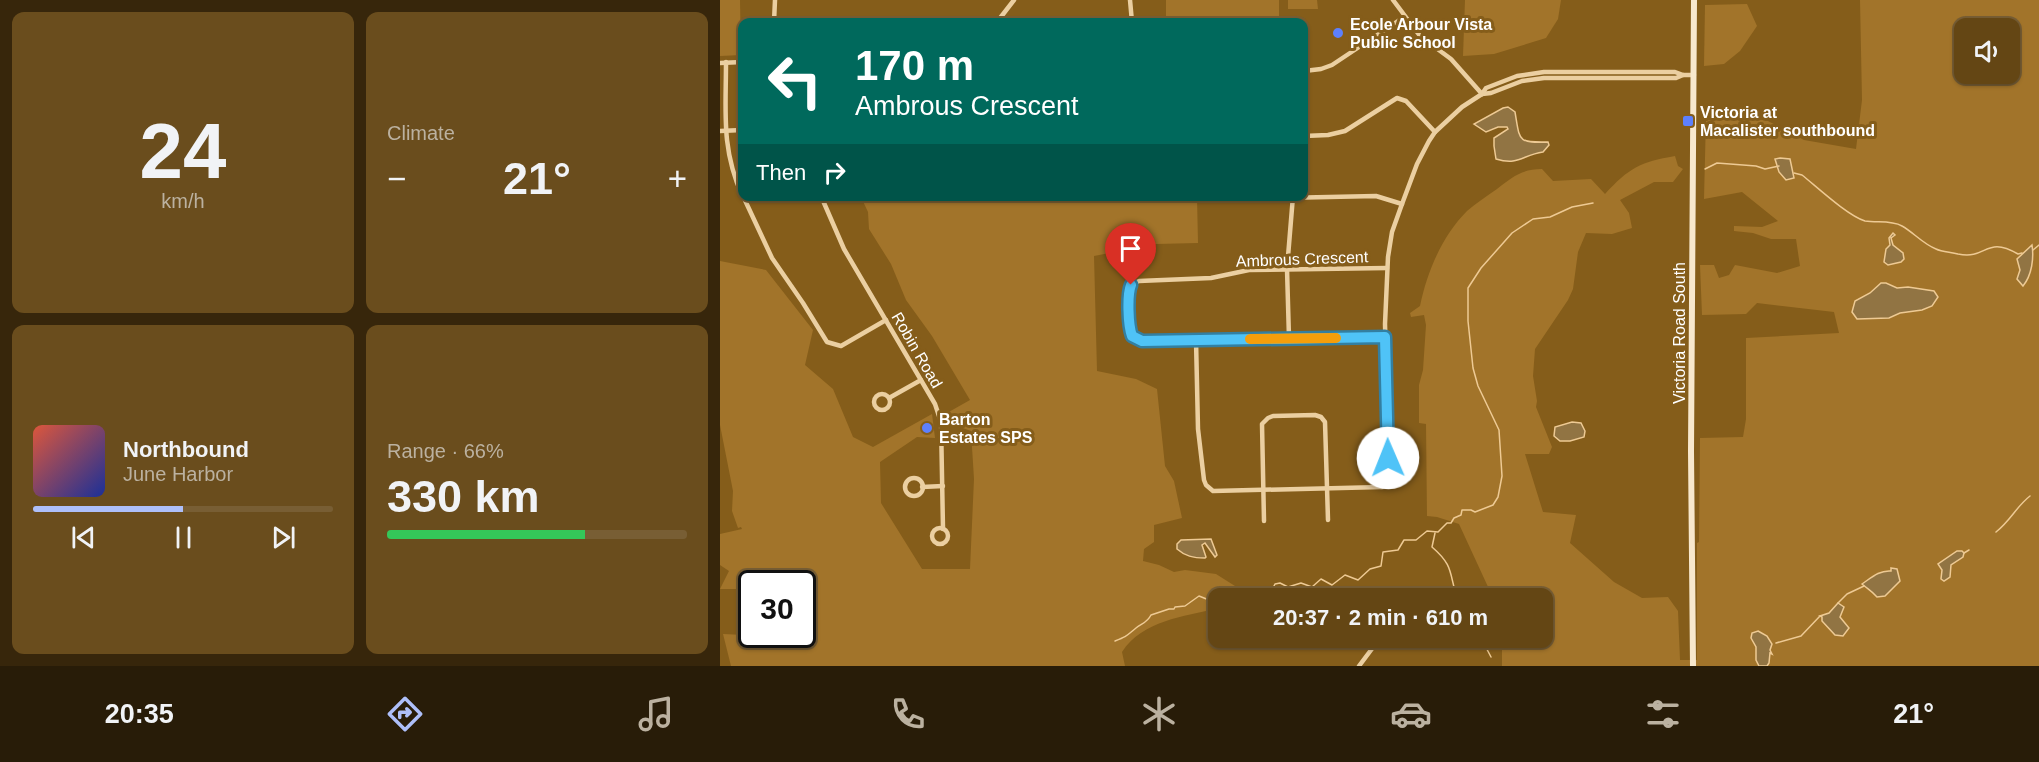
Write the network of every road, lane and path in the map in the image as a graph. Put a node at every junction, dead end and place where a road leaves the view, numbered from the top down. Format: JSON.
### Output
{"nodes":[{"id":1,"x":775,"y":0,"type":"edge"},
{"id":2,"x":1014,"y":0,"type":"edge"},
{"id":3,"x":1130,"y":0,"type":"edge"},
{"id":4,"x":1393,"y":0,"type":"edge"},
{"id":5,"x":1694,"y":0,"type":"edge"},
{"id":6,"x":1404,"y":17,"type":"junction"},
{"id":7,"x":774,"y":18,"type":"edge"},
{"id":8,"x":1000,"y":18,"type":"edge"},
{"id":9,"x":1132,"y":18,"type":"edge"},
{"id":10,"x":738,"y":62,"type":"edge"},
{"id":11,"x":723,"y":63,"type":"edge"},
{"id":12,"x":1308,"y":70,"type":"edge"},
{"id":13,"x":1627,"y":72,"type":"junction"},
{"id":14,"x":1683,"y":75,"type":"junction"},
{"id":15,"x":1694,"y":75,"type":"junction"},
{"id":16,"x":1628,"y":78,"type":"junction"},
{"id":17,"x":1482,"y":94,"type":"junction"},
{"id":18,"x":723,"y":130,"type":"edge"},
{"id":19,"x":1436,"y":132,"type":"junction"},
{"id":20,"x":1308,"y":136,"type":"edge"},
{"id":21,"x":738,"y":184,"type":"edge"},
{"id":22,"x":1308,"y":198,"type":"edge"},
{"id":23,"x":745,"y":201,"type":"edge"},
{"id":24,"x":823,"y":201,"type":"edge"},
{"id":25,"x":1293,"y":201,"type":"edge"},
{"id":26,"x":1402,"y":204,"type":"junction"},
{"id":27,"x":1387,"y":268,"type":"junction"},
{"id":28,"x":1287,"y":269,"type":"junction"},
{"id":29,"x":886,"y":320,"type":"junction"},
{"id":30,"x":1385,"y":337,"type":"junction"},
{"id":31,"x":1289,"y":338,"type":"junction"},
{"id":32,"x":1196,"y":340,"type":"junction"},
{"id":33,"x":921,"y":380,"type":"junction"},
{"id":34,"x":889,"y":398,"type":"dead end"},
{"id":35,"x":943,"y":486,"type":"junction"},
{"id":36,"x":922,"y":487,"type":"dead end"},
{"id":37,"x":1327,"y":489,"type":"junction"},
{"id":38,"x":1263,"y":490,"type":"junction"},
{"id":39,"x":1328,"y":520,"type":"dead end"},
{"id":40,"x":1264,"y":521,"type":"dead end"},
{"id":41,"x":943,"y":529,"type":"dead end"},
{"id":42,"x":1372,"y":648,"type":"edge"},
{"id":43,"x":1359,"y":666,"type":"edge"},
{"id":44,"x":1693,"y":666,"type":"edge"}],
"edges":[{"from":1,"to":7,"type":"street"},
{"from":2,"to":8,"type":"street"},
{"from":3,"to":9,"type":"street"},
{"from":4,"to":6,"type":"street"},
{"from":5,"to":15,"type":"main road","name":"Victoria Road South"},
{"from":6,"to":12,"type":"street"},
{"from":6,"to":17,"type":"street"},
{"from":10,"to":11,"type":"street"},
{"from":11,"to":18,"type":"street"},
{"from":13,"to":14,"type":"street"},
{"from":13,"to":16,"type":"street"},
{"from":13,"to":17,"type":"street"},
{"from":14,"to":15,"type":"street"},
{"from":14,"to":16,"type":"street"},
{"from":15,"to":44,"type":"main road","name":"Victoria Road South"},
{"from":16,"to":17,"type":"street"},
{"from":17,"to":19,"type":"street"},
{"from":18,"to":21,"type":"street"},
{"from":19,"to":20,"type":"street"},
{"from":19,"to":26,"type":"street"},
{"from":22,"to":26,"type":"street"},
{"from":23,"to":29,"type":"street"},
{"from":24,"to":29,"type":"street","name":"Robin Road"},
{"from":25,"to":28,"type":"street"},
{"from":26,"to":27,"type":"street"},
{"from":27,"to":28,"type":"street","name":"Ambrous Crescent"},
{"from":27,"to":30,"type":"street"},
{"from":28,"to":31,"type":"street"},
{"from":28,"to":32,"type":"street","name":"Ambrous Crescent"},
{"from":29,"to":33,"type":"street","name":"Robin Road"},
{"from":30,"to":31,"type":"street","name":"Ambrous Crescent"},
{"from":30,"to":37,"type":"street"},
{"from":31,"to":32,"type":"street","name":"Ambrous Crescent"},
{"from":32,"to":38,"type":"street"},
{"from":33,"to":34,"type":"street"},
{"from":33,"to":35,"type":"street","name":"Robin Road"},
{"from":35,"to":36,"type":"street"},
{"from":35,"to":41,"type":"street","name":"Robin Road"},
{"from":37,"to":38,"type":"street"},
{"from":37,"to":38,"type":"street"},
{"from":37,"to":39,"type":"street"},
{"from":38,"to":40,"type":"street"},
{"from":42,"to":43,"type":"street"}]}
